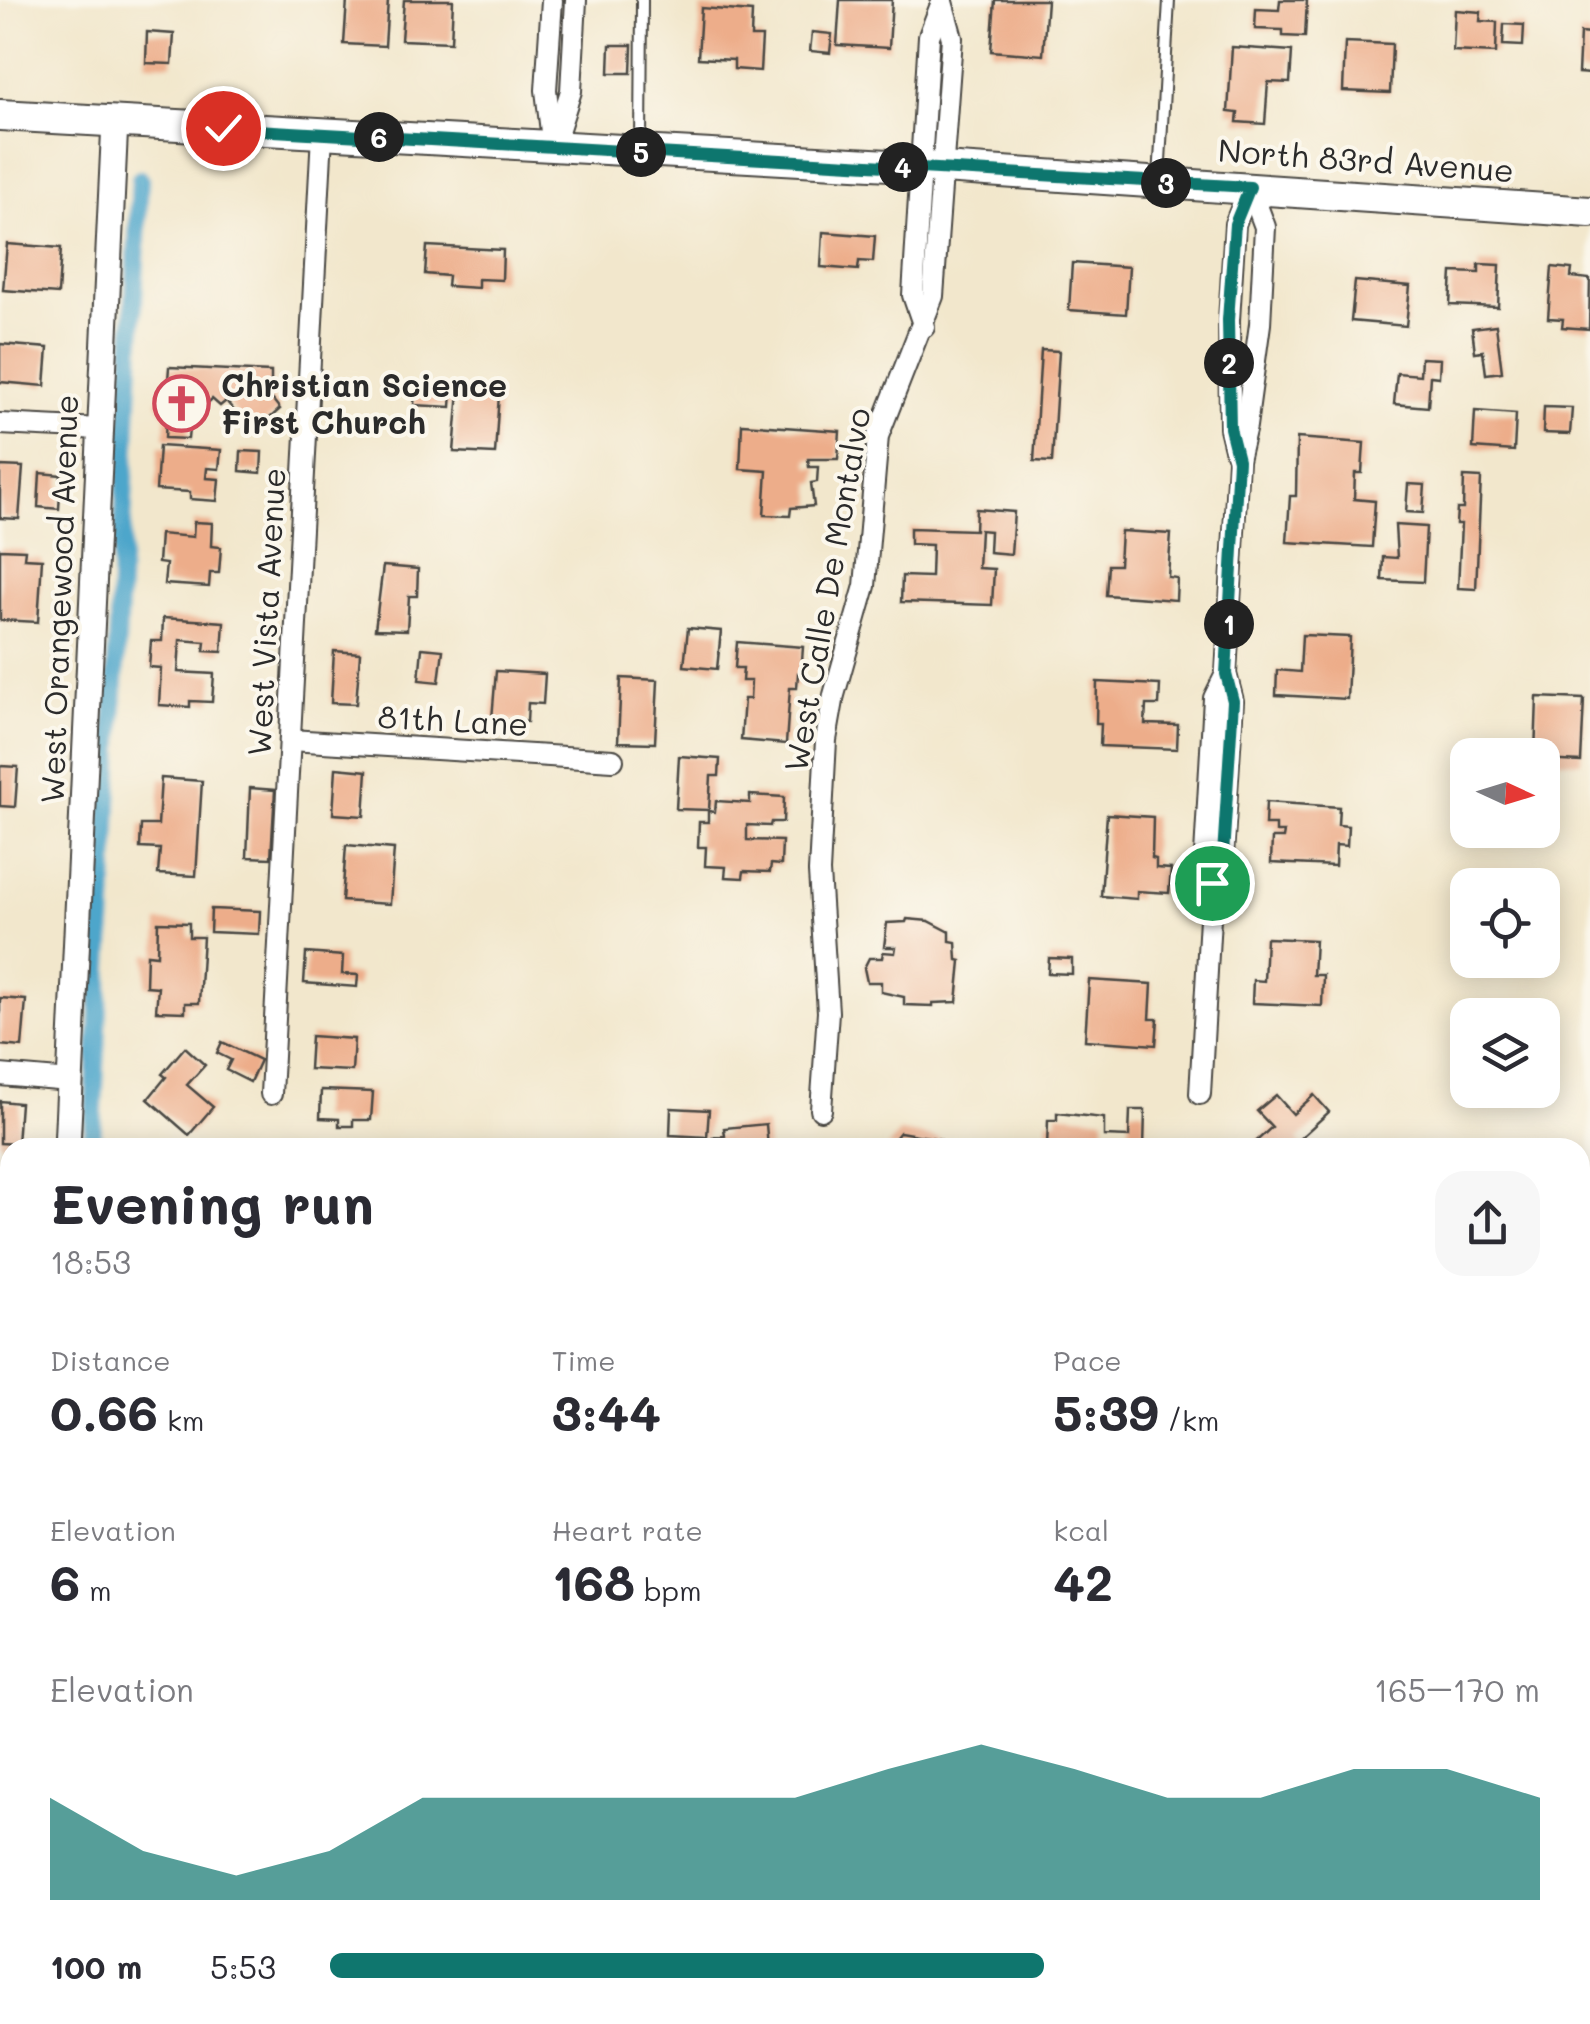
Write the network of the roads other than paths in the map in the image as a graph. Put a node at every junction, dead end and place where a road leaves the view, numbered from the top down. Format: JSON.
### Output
{"nodes":[{"id":1,"x":642,"y":0,"type":"edge"},
{"id":2,"x":1170,"y":0,"type":"edge"},
{"id":3,"x":942,"y":1,"type":"edge"},
{"id":4,"x":552,"y":8,"type":"edge"},
{"id":5,"x":576,"y":8,"type":"edge"},
{"id":6,"x":928,"y":66,"type":"junction"},
{"id":7,"x":950,"y":68,"type":"junction"},
{"id":8,"x":0,"y":115,"type":"edge"},
{"id":9,"x":115,"y":121,"type":"junction"},
{"id":10,"x":322,"y":134,"type":"junction"},
{"id":11,"x":553,"y":147,"type":"junction"},
{"id":12,"x":640,"y":152,"type":"junction"},
{"id":13,"x":932,"y":168,"type":"junction"},
{"id":14,"x":1159,"y":182,"type":"junction"},
{"id":15,"x":1250,"y":187,"type":"junction"},
{"id":16,"x":1590,"y":212,"type":"edge"},
{"id":17,"x":1231,"y":287,"type":"junction"},
{"id":18,"x":1262,"y":288,"type":"junction"},
{"id":19,"x":0,"y":424,"type":"edge"},
{"id":20,"x":100,"y":429,"type":"junction"},
{"id":21,"x":1238,"y":460,"type":"junction"},
{"id":22,"x":290,"y":740,"type":"junction"},
{"id":23,"x":613,"y":760,"type":"dead end"},
{"id":24,"x":0,"y":1076,"type":"edge"},
{"id":25,"x":70,"y":1080,"type":"junction"},
{"id":26,"x":271,"y":1094,"type":"dead end"},
{"id":27,"x":1200,"y":1094,"type":"dead end"},
{"id":28,"x":821,"y":1110,"type":"dead end"},
{"id":29,"x":67,"y":1138,"type":"edge"}],
"edges":[{"from":1,"to":12,"type":"lane"},
{"from":2,"to":14,"type":"lane"},
{"from":3,"to":6,"type":"street"},
{"from":3,"to":7,"type":"street"},
{"from":4,"to":5,"type":"street"},
{"from":4,"to":11,"type":"street"},
{"from":5,"to":11,"type":"street"},
{"from":6,"to":7,"type":"street"},
{"from":6,"to":13,"type":"street"},
{"from":7,"to":13,"type":"street"},
{"from":8,"to":9,"type":"main road","name":"North 83rd Avenue"},
{"from":9,"to":10,"type":"main road","name":"North 83rd Avenue"},
{"from":9,"to":20,"type":"street","name":"West Orangewood Avenue"},
{"from":10,"to":11,"type":"main road","name":"North 83rd Avenue"},
{"from":10,"to":22,"type":"street","name":"West Vista Avenue"},
{"from":11,"to":12,"type":"main road","name":"North 83rd Avenue"},
{"from":12,"to":13,"type":"main road","name":"North 83rd Avenue"},
{"from":13,"to":14,"type":"main road","name":"North 83rd Avenue"},
{"from":13,"to":28,"type":"street","name":"West Calle De Montalvo"},
{"from":14,"to":15,"type":"main road","name":"North 83rd Avenue"},
{"from":15,"to":16,"type":"main road","name":"North 83rd Avenue"},
{"from":15,"to":17,"type":"street"},
{"from":15,"to":18,"type":"street"},
{"from":17,"to":18,"type":"street"},
{"from":17,"to":21,"type":"street"},
{"from":18,"to":21,"type":"street"},
{"from":19,"to":20,"type":"street"},
{"from":20,"to":25,"type":"street","name":"West Orangewood Avenue"},
{"from":21,"to":27,"type":"street"},
{"from":22,"to":23,"type":"street","name":"81th Lane"},
{"from":22,"to":26,"type":"street","name":"West Vista Avenue"},
{"from":24,"to":25,"type":"street"},
{"from":25,"to":29,"type":"street","name":"West Orangewood Avenue"}]}
